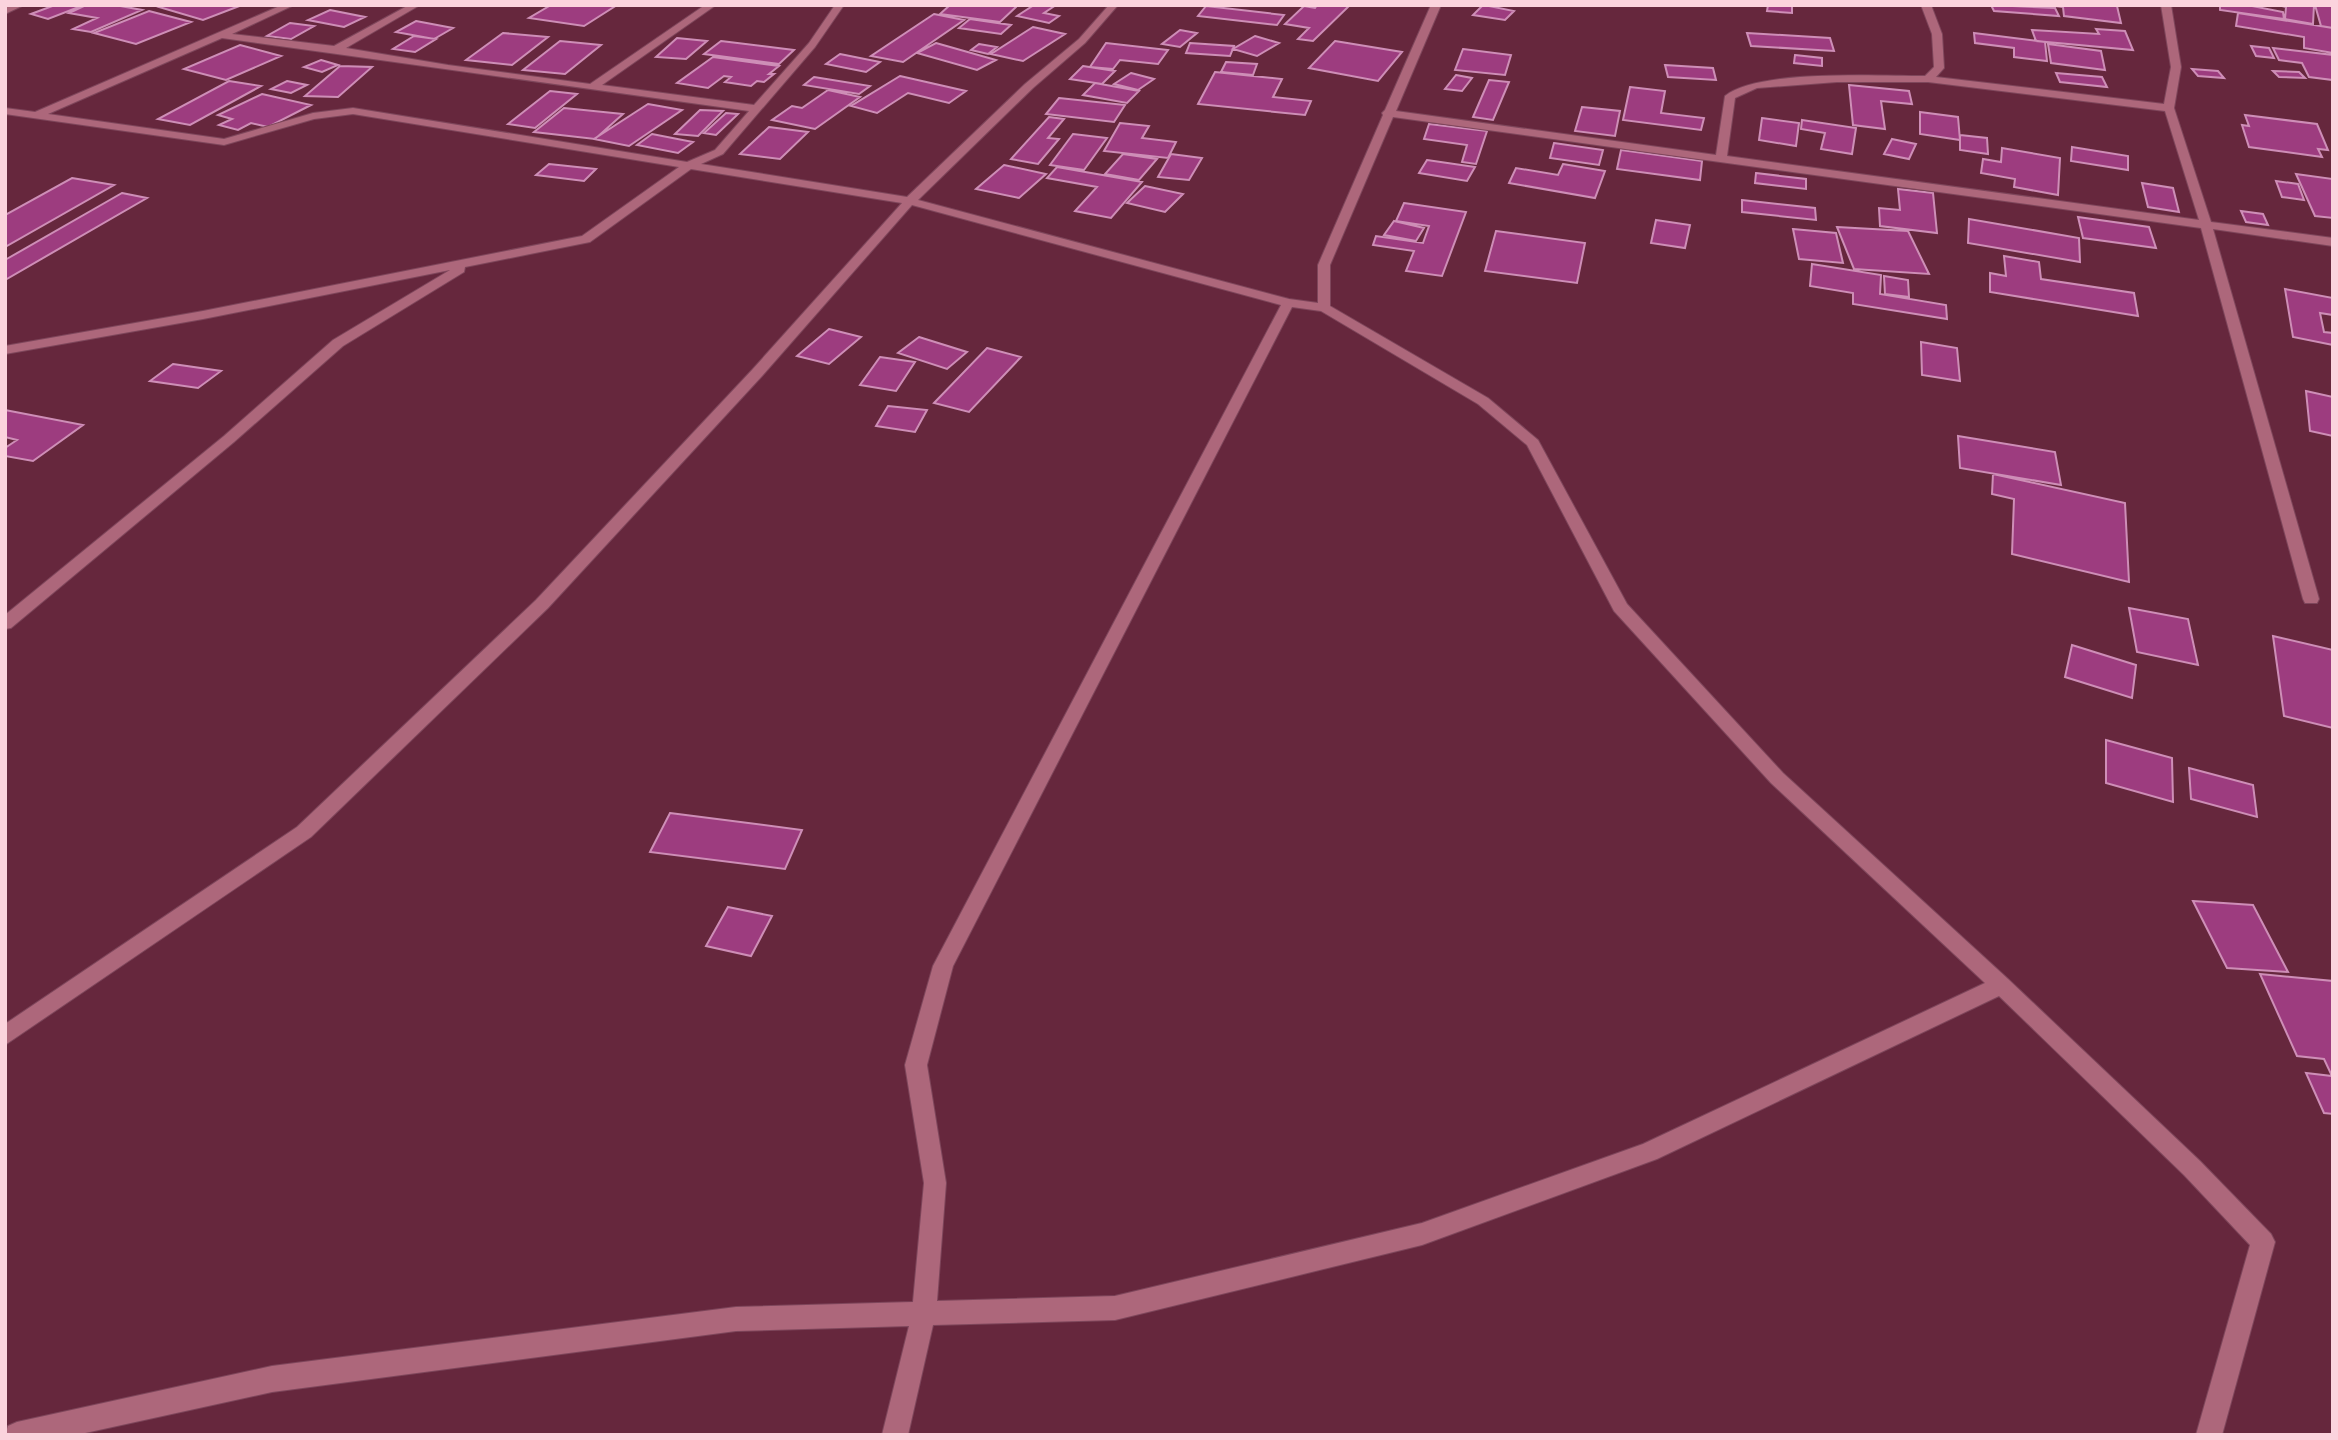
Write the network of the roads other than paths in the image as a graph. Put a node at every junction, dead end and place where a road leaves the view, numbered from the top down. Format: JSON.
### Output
{"nodes":[{"id":1,"x":20,"y":5,"type":"edge"},
{"id":2,"x":290,"y":5,"type":"edge"},
{"id":3,"x":416,"y":5,"type":"edge"},
{"id":4,"x":712,"y":5,"type":"edge"},
{"id":5,"x":840,"y":5,"type":"edge"},
{"id":6,"x":1114,"y":5,"type":"edge"},
{"id":7,"x":1436,"y":5,"type":"edge"},
{"id":8,"x":1926,"y":5,"type":"edge"},
{"id":9,"x":2166,"y":5,"type":"edge"},
{"id":10,"x":5,"y":11,"type":"edge"},
{"id":11,"x":221,"y":35,"type":"junction"},
{"id":12,"x":336,"y":49,"type":"junction"},
{"id":13,"x":1928,"y":79,"type":"junction"},
{"id":14,"x":591,"y":88,"type":"junction"},
{"id":15,"x":2169,"y":108,"type":"junction"},
{"id":16,"x":757,"y":109,"type":"junction"},
{"id":17,"x":5,"y":111,"type":"edge"},
{"id":18,"x":1387,"y":113,"type":"junction"},
{"id":19,"x":37,"y":114,"type":"junction"},
{"id":20,"x":1721,"y":159,"type":"junction"},
{"id":21,"x":689,"y":165,"type":"junction"},
{"id":22,"x":910,"y":201,"type":"junction"},
{"id":23,"x":2206,"y":224,"type":"junction"},
{"id":24,"x":2333,"y":242,"type":"edge"},
{"id":25,"x":472,"y":262,"type":"junction"},
{"id":26,"x":1288,"y":303,"type":"junction"},
{"id":27,"x":1324,"y":308,"type":"junction"},
{"id":28,"x":5,"y":350,"type":"edge"},
{"id":29,"x":2311,"y":599,"type":"dead end"},
{"id":30,"x":5,"y":624,"type":"edge"},
{"id":31,"x":2001,"y":985,"type":"junction"},
{"id":32,"x":5,"y":1036,"type":"edge"},
{"id":33,"x":924,"y":1313,"type":"junction"},
{"id":34,"x":17,"y":1435,"type":"edge"},
{"id":35,"x":895,"y":1435,"type":"edge"},
{"id":36,"x":2209,"y":1435,"type":"edge"}],
"edges":[{"from":1,"to":10,"type":"street"},
{"from":2,"to":11,"type":"street"},
{"from":3,"to":12,"type":"street"},
{"from":4,"to":14,"type":"street"},
{"from":5,"to":16,"type":"street"},
{"from":6,"to":22,"type":"street"},
{"from":7,"to":18,"type":"street"},
{"from":8,"to":13,"type":"street"},
{"from":9,"to":15,"type":"street"},
{"from":11,"to":12,"type":"street"},
{"from":11,"to":19,"type":"street"},
{"from":12,"to":14,"type":"street"},
{"from":13,"to":15,"type":"street"},
{"from":13,"to":20,"type":"street"},
{"from":14,"to":16,"type":"street"},
{"from":15,"to":23,"type":"street"},
{"from":16,"to":21,"type":"street"},
{"from":17,"to":19,"type":"street"},
{"from":18,"to":20,"type":"street"},
{"from":18,"to":27,"type":"street"},
{"from":19,"to":21,"type":"street"},
{"from":20,"to":23,"type":"street"},
{"from":21,"to":22,"type":"street"},
{"from":21,"to":25,"type":"street"},
{"from":22,"to":26,"type":"street"},
{"from":22,"to":32,"type":"street"},
{"from":23,"to":24,"type":"street"},
{"from":23,"to":29,"type":"street"},
{"from":25,"to":28,"type":"street"},
{"from":25,"to":30,"type":"street"},
{"from":26,"to":27,"type":"street"},
{"from":26,"to":33,"type":"street"},
{"from":27,"to":31,"type":"street"},
{"from":31,"to":33,"type":"street"},
{"from":31,"to":36,"type":"street"},
{"from":33,"to":34,"type":"street"},
{"from":33,"to":35,"type":"street"}]}
